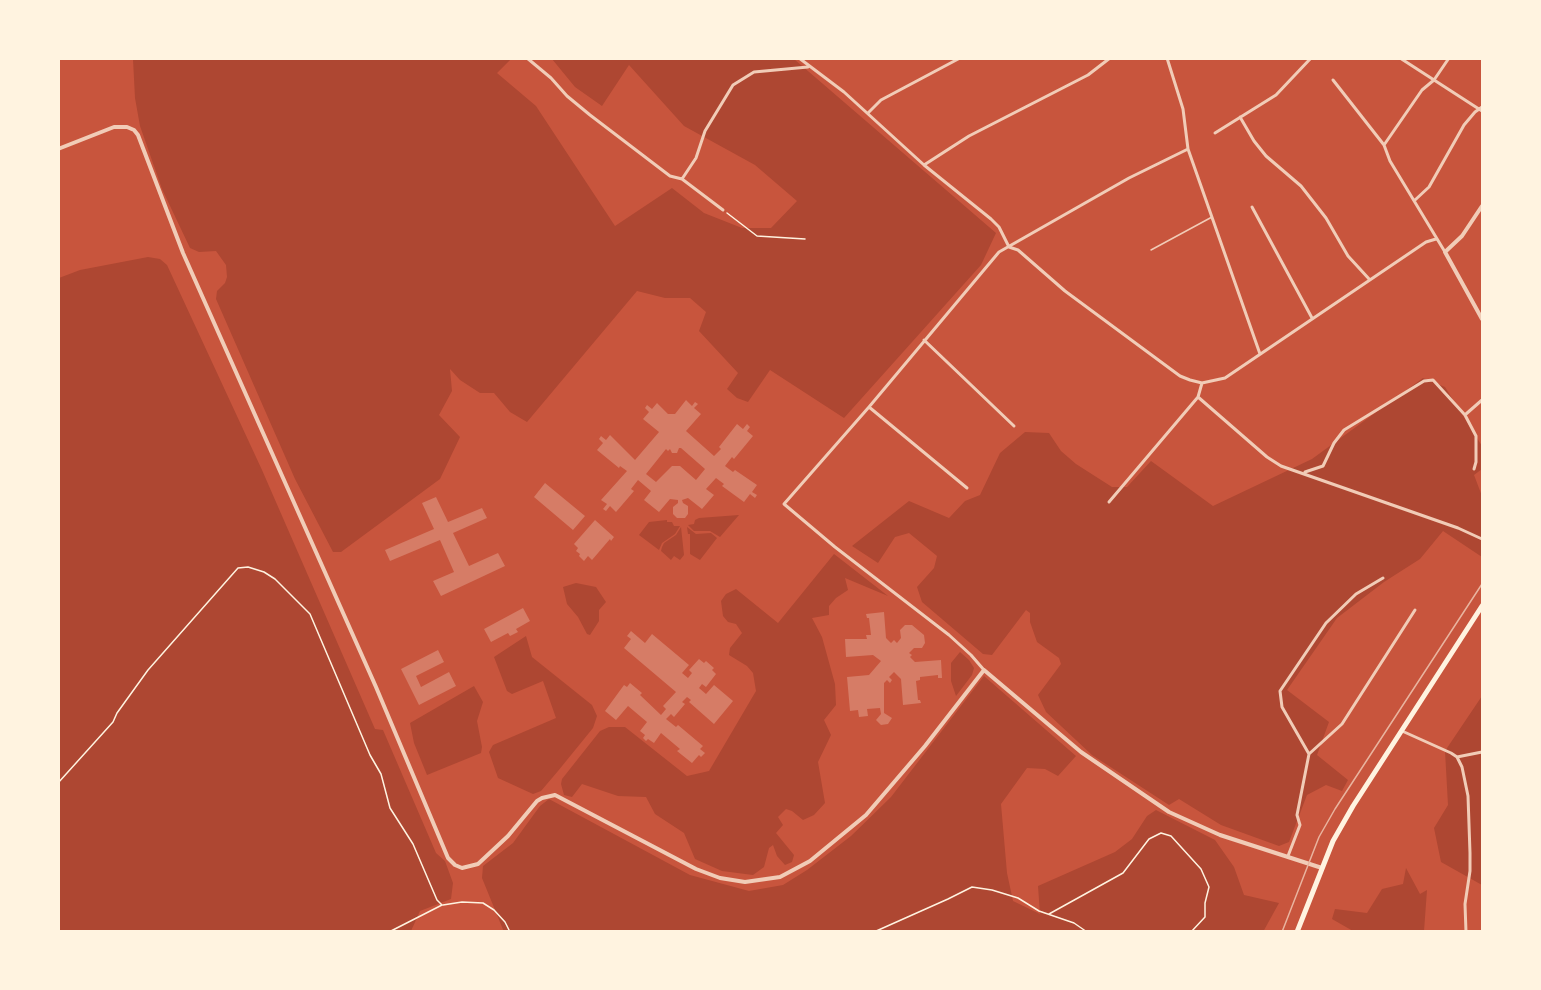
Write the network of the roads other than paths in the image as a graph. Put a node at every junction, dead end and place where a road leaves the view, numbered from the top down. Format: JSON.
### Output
{"nodes":[{"id":1,"x":527,"y":58,"type":"edge"},
{"id":2,"x":799,"y":58,"type":"edge"},
{"id":3,"x":960,"y":58,"type":"edge"},
{"id":4,"x":1110,"y":58,"type":"edge"},
{"id":5,"x":1167,"y":58,"type":"edge"},
{"id":6,"x":1311,"y":58,"type":"edge"},
{"id":7,"x":1400,"y":58,"type":"edge"},
{"id":8,"x":1449,"y":58,"type":"edge"},
{"id":9,"x":809,"y":67,"type":"junction"},
{"id":10,"x":1434,"y":80,"type":"junction"},
{"id":11,"x":1333,"y":81,"type":"dead end"},
{"id":12,"x":1482,"y":109,"type":"edge"},
{"id":13,"x":868,"y":113,"type":"junction"},
{"id":14,"x":1240,"y":117,"type":"junction"},
{"id":15,"x":1215,"y":134,"type":"dead end"},
{"id":16,"x":1384,"y":145,"type":"junction"},
{"id":17,"x":1188,"y":149,"type":"junction"},
{"id":18,"x":58,"y":150,"type":"edge"},
{"id":19,"x":924,"y":165,"type":"junction"},
{"id":20,"x":682,"y":179,"type":"junction"},
{"id":21,"x":1415,"y":201,"type":"junction"},
{"id":22,"x":1482,"y":206,"type":"edge"},
{"id":23,"x":1252,"y":207,"type":"dead end"},
{"id":24,"x":723,"y":210,"type":"road end"},
{"id":25,"x":1213,"y":217,"type":"junction"},
{"id":26,"x":1437,"y":239,"type":"junction"},
{"id":27,"x":1010,"y":247,"type":"junction"},
{"id":28,"x":1151,"y":250,"type":"dead end"},
{"id":29,"x":1445,"y":252,"type":"junction"},
{"id":30,"x":1370,"y":280,"type":"junction"},
{"id":31,"x":1482,"y":308,"type":"edge"},
{"id":32,"x":1478,"y":312,"type":"junction"},
{"id":33,"x":1312,"y":318,"type":"junction"},
{"id":34,"x":1482,"y":320,"type":"edge"},
{"id":35,"x":924,"y":340,"type":"junction"},
{"id":36,"x":1260,"y":354,"type":"junction"},
{"id":37,"x":1202,"y":383,"type":"junction"},
{"id":38,"x":1198,"y":397,"type":"junction"},
{"id":39,"x":1482,"y":400,"type":"edge"},
{"id":40,"x":869,"y":407,"type":"junction"},
{"id":41,"x":1465,"y":415,"type":"junction"},
{"id":42,"x":1014,"y":426,"type":"dead end"},
{"id":43,"x":1474,"y":469,"type":"dead end"},
{"id":44,"x":1300,"y":472,"type":"junction"},
{"id":45,"x":967,"y":488,"type":"dead end"},
{"id":46,"x":1109,"y":502,"type":"dead end"},
{"id":47,"x":1482,"y":539,"type":"edge"},
{"id":48,"x":1383,"y":578,"type":"dead end"},
{"id":49,"x":1482,"y":606,"type":"edge"},
{"id":50,"x":1415,"y":610,"type":"dead end"},
{"id":51,"x":984,"y":670,"type":"junction"},
{"id":52,"x":1402,"y":731,"type":"junction"},
{"id":53,"x":1482,"y":752,"type":"edge"},
{"id":54,"x":1309,"y":754,"type":"junction"},
{"id":55,"x":1457,"y":758,"type":"junction"},
{"id":56,"x":1288,"y":856,"type":"junction"},
{"id":57,"x":1322,"y":868,"type":"junction"},
{"id":58,"x":1297,"y":932,"type":"edge"},
{"id":59,"x":1466,"y":932,"type":"edge"}],
"edges":[{"from":1,"to":20,"type":"street"},
{"from":2,"to":9,"type":"street"},
{"from":3,"to":13,"type":"street"},
{"from":4,"to":19,"type":"street"},
{"from":5,"to":17,"type":"street"},
{"from":6,"to":14,"type":"street"},
{"from":7,"to":10,"type":"street"},
{"from":8,"to":10,"type":"street"},
{"from":9,"to":13,"type":"street"},
{"from":9,"to":20,"type":"street"},
{"from":10,"to":12,"type":"street"},
{"from":10,"to":16,"type":"street"},
{"from":11,"to":16,"type":"street"},
{"from":12,"to":21,"type":"street"},
{"from":13,"to":19,"type":"street"},
{"from":14,"to":15,"type":"street"},
{"from":14,"to":30,"type":"street"},
{"from":16,"to":21,"type":"street"},
{"from":17,"to":25,"type":"street"},
{"from":17,"to":27,"type":"street"},
{"from":18,"to":51,"type":"street"},
{"from":19,"to":27,"type":"street"},
{"from":20,"to":24,"type":"street"},
{"from":21,"to":26,"type":"street"},
{"from":22,"to":29,"type":"street"},
{"from":23,"to":33,"type":"street"},
{"from":25,"to":28,"type":"lane"},
{"from":25,"to":36,"type":"street"},
{"from":26,"to":29,"type":"street"},
{"from":26,"to":30,"type":"street"},
{"from":27,"to":35,"type":"street"},
{"from":27,"to":37,"type":"street"},
{"from":29,"to":32,"type":"street"},
{"from":30,"to":33,"type":"street"},
{"from":31,"to":32,"type":"street"},
{"from":32,"to":34,"type":"street"},
{"from":33,"to":36,"type":"street"},
{"from":35,"to":40,"type":"street"},
{"from":35,"to":42,"type":"street"},
{"from":36,"to":37,"type":"street"},
{"from":37,"to":38,"type":"street"},
{"from":38,"to":44,"type":"street"},
{"from":38,"to":46,"type":"street"},
{"from":39,"to":41,"type":"street"},
{"from":40,"to":45,"type":"street"},
{"from":40,"to":51,"type":"street"},
{"from":41,"to":43,"type":"street"},
{"from":41,"to":44,"type":"street"},
{"from":44,"to":47,"type":"street"},
{"from":48,"to":54,"type":"street"},
{"from":49,"to":52,"type":"highway"},
{"from":50,"to":54,"type":"street"},
{"from":51,"to":56,"type":"street"},
{"from":52,"to":55,"type":"street"},
{"from":52,"to":57,"type":"highway"},
{"from":53,"to":55,"type":"street"},
{"from":54,"to":56,"type":"street"},
{"from":55,"to":59,"type":"street"},
{"from":56,"to":57,"type":"street"},
{"from":57,"to":58,"type":"highway"}]}
